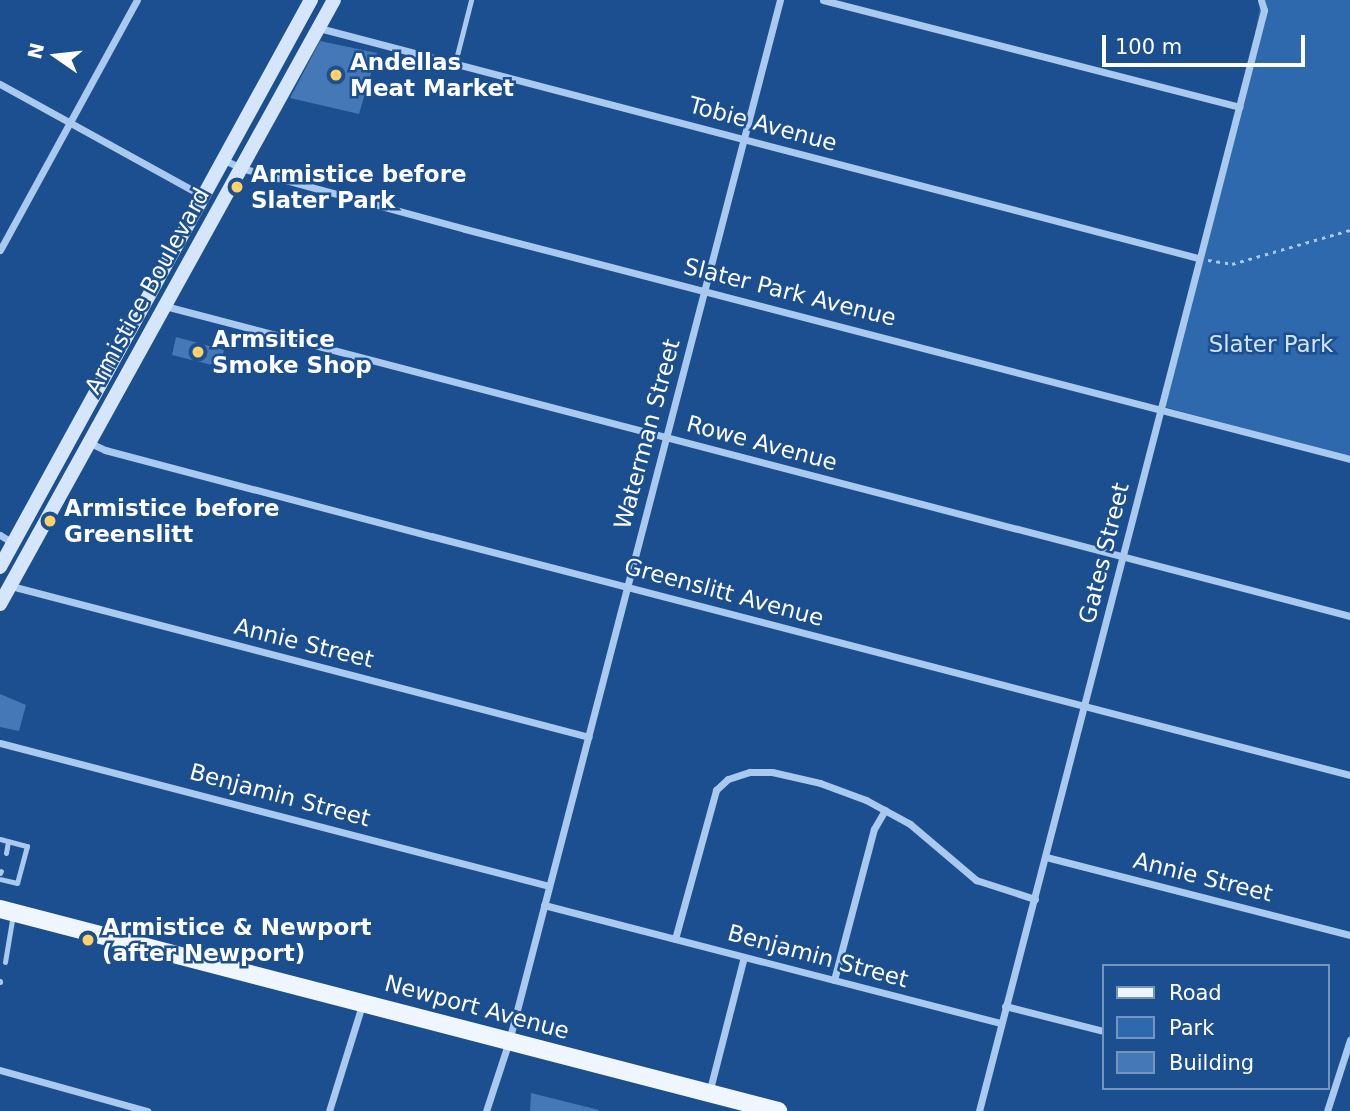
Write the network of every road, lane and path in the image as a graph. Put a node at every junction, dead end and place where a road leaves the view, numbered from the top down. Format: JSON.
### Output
{"nodes":[{"id":1,"x":137,"y":0,"type":"edge"},
{"id":2,"x":311,"y":0,"type":"edge"},
{"id":3,"x":334,"y":0,"type":"edge"},
{"id":4,"x":471,"y":0,"type":"edge"},
{"id":5,"x":780,"y":0,"type":"edge"},
{"id":6,"x":823,"y":0,"type":"edge"},
{"id":7,"x":1262,"y":2,"type":"edge"},
{"id":8,"x":318,"y":28,"type":"junction"},
{"id":9,"x":455,"y":63,"type":"junction"},
{"id":10,"x":0,"y":84,"type":"edge"},
{"id":11,"x":1239,"y":107,"type":"junction"},
{"id":12,"x":70,"y":122,"type":"junction"},
{"id":13,"x":744,"y":138,"type":"junction"},
{"id":14,"x":222,"y":159,"type":"junction"},
{"id":15,"x":241,"y":168,"type":"junction"},
{"id":16,"x":201,"y":195,"type":"junction"},
{"id":17,"x":1350,"y":230,"type":"edge"},
{"id":18,"x":0,"y":250,"type":"edge"},
{"id":19,"x":1198,"y":258,"type":"junction"},
{"id":20,"x":705,"y":290,"type":"junction"},
{"id":21,"x":165,"y":306,"type":"junction"},
{"id":22,"x":1161,"y":410,"type":"junction"},
{"id":23,"x":665,"y":437,"type":"junction"},
{"id":24,"x":90,"y":443,"type":"junction"},
{"id":25,"x":1350,"y":458,"type":"edge"},
{"id":26,"x":7,"y":539,"type":"edge"},
{"id":27,"x":1122,"y":556,"type":"junction"},
{"id":28,"x":0,"y":567,"type":"edge"},
{"id":29,"x":10,"y":586,"type":"junction"},
{"id":30,"x":627,"y":586,"type":"junction"},
{"id":31,"x":0,"y":604,"type":"edge"},
{"id":32,"x":1350,"y":616,"type":"edge"},
{"id":33,"x":1086,"y":707,"type":"junction"},
{"id":34,"x":589,"y":737,"type":"junction"},
{"id":35,"x":0,"y":743,"type":"edge"},
{"id":36,"x":1350,"y":775,"type":"edge"},
{"id":37,"x":885,"y":810,"type":"junction"},
{"id":38,"x":0,"y":839,"type":"edge"},
{"id":39,"x":8,"y":842,"type":"junction"},
{"id":40,"x":6,"y":853,"type":"dead end"},
{"id":41,"x":1046,"y":857,"type":"junction"},
{"id":42,"x":1,"y":875,"type":"edge"},
{"id":43,"x":0,"y":886,"type":"edge"},
{"id":44,"x":549,"y":886,"type":"junction"},
{"id":45,"x":1035,"y":899,"type":"junction"},
{"id":46,"x":544,"y":905,"type":"junction"},
{"id":47,"x":7,"y":910,"type":"edge"},
{"id":48,"x":1350,"y":935,"type":"edge"},
{"id":49,"x":675,"y":939,"type":"junction"},
{"id":50,"x":744,"y":957,"type":"junction"},
{"id":51,"x":5,"y":962,"type":"dead end"},
{"id":52,"x":834,"y":980,"type":"junction"},
{"id":53,"x":362,"y":1002,"type":"junction"},
{"id":54,"x":1006,"y":1006,"type":"junction"},
{"id":55,"x":1001,"y":1023,"type":"junction"},
{"id":56,"x":1102,"y":1031,"type":"edge"},
{"id":57,"x":1350,"y":1040,"type":"edge"},
{"id":58,"x":509,"y":1041,"type":"junction"},
{"id":59,"x":0,"y":1070,"type":"edge"},
{"id":60,"x":1331,"y":1089,"type":"edge"},
{"id":61,"x":709,"y":1093,"type":"junction"},
{"id":62,"x":147,"y":1111,"type":"edge"},
{"id":63,"x":329,"y":1111,"type":"edge"},
{"id":64,"x":486,"y":1111,"type":"edge"},
{"id":65,"x":778,"y":1111,"type":"edge"},
{"id":66,"x":979,"y":1111,"type":"edge"},
{"id":67,"x":1327,"y":1111,"type":"edge"}],
"edges":[{"from":1,"to":12,"type":"street"},
{"from":2,"to":14,"type":"main road","name":"Armistice Boulevard"},
{"from":3,"to":8,"type":"main road","name":"Armistice Boulevard"},
{"from":4,"to":9,"type":"lane"},
{"from":5,"to":13,"type":"street","name":"Waterman Street"},
{"from":6,"to":11,"type":"street"},
{"from":7,"to":11,"type":"street","name":"Gates Street"},
{"from":8,"to":9,"type":"street","name":"Tobie Avenue"},
{"from":8,"to":15,"type":"main road","name":"Armistice Boulevard"},
{"from":9,"to":13,"type":"street","name":"Tobie Avenue"},
{"from":10,"to":12,"type":"street"},
{"from":11,"to":19,"type":"street","name":"Gates Street"},
{"from":12,"to":16,"type":"street"},
{"from":12,"to":18,"type":"street"},
{"from":13,"to":19,"type":"street","name":"Tobie Avenue"},
{"from":13,"to":20,"type":"street","name":"Waterman Street"},
{"from":14,"to":15,"type":"street","name":"Slater Park Avenue"},
{"from":14,"to":16,"type":"main road","name":"Armistice Boulevard"},
{"from":15,"to":20,"type":"street","name":"Slater Park Avenue"},
{"from":15,"to":21,"type":"main road","name":"Armistice Boulevard"},
{"from":16,"to":26,"type":"main road","name":"Armistice Boulevard"},
{"from":17,"to":19,"type":"path"},
{"from":19,"to":22,"type":"street","name":"Gates Street"},
{"from":20,"to":22,"type":"street","name":"Slater Park Avenue"},
{"from":20,"to":23,"type":"street","name":"Waterman Street"},
{"from":21,"to":23,"type":"street","name":"Rowe Avenue"},
{"from":21,"to":24,"type":"main road","name":"Armistice Boulevard"},
{"from":22,"to":25,"type":"street","name":"Slater Park Avenue"},
{"from":22,"to":27,"type":"street","name":"Gates Street"},
{"from":23,"to":27,"type":"street","name":"Rowe Avenue"},
{"from":23,"to":30,"type":"street","name":"Waterman Street"},
{"from":24,"to":29,"type":"main road","name":"Armistice Boulevard"},
{"from":24,"to":30,"type":"street","name":"Greenslitt Avenue"},
{"from":26,"to":28,"type":"main road","name":"Armistice Boulevard"},
{"from":27,"to":32,"type":"street","name":"Rowe Avenue"},
{"from":27,"to":33,"type":"street","name":"Gates Street"},
{"from":29,"to":31,"type":"main road","name":"Armistice Boulevard"},
{"from":29,"to":34,"type":"street","name":"Annie Street"},
{"from":30,"to":33,"type":"street","name":"Greenslitt Avenue"},
{"from":30,"to":34,"type":"street","name":"Waterman Street"},
{"from":33,"to":36,"type":"street","name":"Greenslitt Avenue"},
{"from":33,"to":41,"type":"street","name":"Gates Street"},
{"from":34,"to":44,"type":"street","name":"Waterman Street"},
{"from":35,"to":44,"type":"street","name":"Benjamin Street"},
{"from":37,"to":45,"type":"street"},
{"from":37,"to":49,"type":"street"},
{"from":37,"to":52,"type":"street"},
{"from":38,"to":39,"type":"lane"},
{"from":39,"to":40,"type":"lane"},
{"from":39,"to":42,"type":"lane"},
{"from":41,"to":45,"type":"street","name":"Gates Street"},
{"from":41,"to":48,"type":"street","name":"Annie Street"},
{"from":42,"to":43,"type":"lane"},
{"from":44,"to":46,"type":"street","name":"Waterman Street"},
{"from":45,"to":54,"type":"street","name":"Gates Street"},
{"from":46,"to":49,"type":"street","name":"Benjamin Street"},
{"from":46,"to":58,"type":"street","name":"Waterman Street"},
{"from":47,"to":51,"type":"lane"},
{"from":47,"to":53,"type":"main road","name":"Newport Avenue"},
{"from":49,"to":50,"type":"street","name":"Benjamin Street"},
{"from":50,"to":52,"type":"street","name":"Benjamin Street"},
{"from":50,"to":61,"type":"street"},
{"from":52,"to":55,"type":"street","name":"Benjamin Street"},
{"from":53,"to":58,"type":"main road","name":"Newport Avenue"},
{"from":53,"to":63,"type":"street"},
{"from":54,"to":55,"type":"street","name":"Gates Street"},
{"from":54,"to":56,"type":"street"},
{"from":55,"to":66,"type":"street","name":"Gates Street"},
{"from":57,"to":60,"type":"street"},
{"from":58,"to":61,"type":"main road","name":"Newport Avenue"},
{"from":58,"to":64,"type":"street","name":"Waterman Street"},
{"from":59,"to":62,"type":"street"},
{"from":60,"to":67,"type":"street"},
{"from":61,"to":65,"type":"main road","name":"Newport Avenue"}]}
